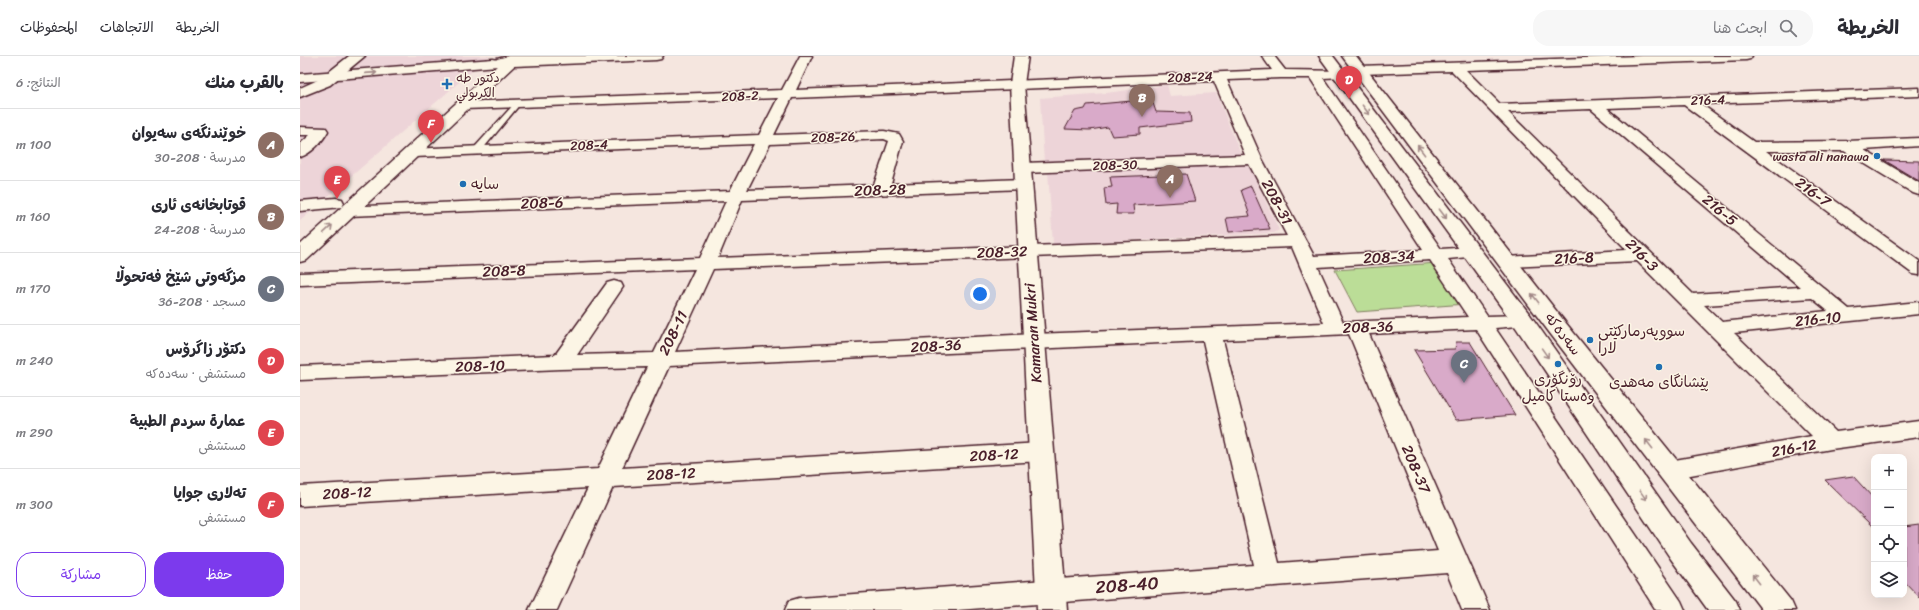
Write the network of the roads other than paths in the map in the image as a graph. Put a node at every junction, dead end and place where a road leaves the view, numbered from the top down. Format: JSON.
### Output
{"nodes":[{"id":1,"x":358,"y":56,"type":"edge"},
{"id":2,"x":656,"y":56,"type":"edge"},
{"id":3,"x":806,"y":56,"type":"edge"},
{"id":4,"x":1021,"y":56,"type":"edge"},
{"id":5,"x":1268,"y":56,"type":"edge"},
{"id":6,"x":1326,"y":56,"type":"edge"},
{"id":7,"x":1746,"y":56,"type":"edge"},
{"id":8,"x":505,"y":59,"type":"edge"},
{"id":9,"x":1521,"y":60,"type":"edge"},
{"id":10,"x":1350,"y":66,"type":"edge"},
{"id":11,"x":1456,"y":67,"type":"junction"},
{"id":12,"x":1281,"y":74,"type":"junction"},
{"id":13,"x":1314,"y":74,"type":"junction"},
{"id":14,"x":332,"y":76,"type":"junction"},
{"id":15,"x":1219,"y":76,"type":"junction"},
{"id":16,"x":300,"y":78,"type":"edge"},
{"id":17,"x":1017,"y":84,"type":"junction"},
{"id":18,"x":1919,"y":92,"type":"edge"},
{"id":19,"x":300,"y":94,"type":"edge"},
{"id":20,"x":787,"y":94,"type":"junction"},
{"id":21,"x":1687,"y":101,"type":"junction"},
{"id":22,"x":518,"y":103,"type":"junction"},
{"id":23,"x":1594,"y":104,"type":"junction"},
{"id":24,"x":463,"y":105,"type":"junction"},
{"id":25,"x":1497,"y":108,"type":"junction"},
{"id":26,"x":300,"y":131,"type":"edge"},
{"id":27,"x":764,"y":139,"type":"junction"},
{"id":28,"x":1919,"y":142,"type":"edge"},
{"id":29,"x":1847,"y":146,"type":"junction"},
{"id":30,"x":1750,"y":147,"type":"junction"},
{"id":31,"x":478,"y":149,"type":"junction"},
{"id":32,"x":300,"y":152,"type":"edge"},
{"id":33,"x":413,"y":152,"type":"junction"},
{"id":34,"x":1254,"y":159,"type":"junction"},
{"id":35,"x":1435,"y":168,"type":"junction"},
{"id":36,"x":1410,"y":170,"type":"junction"},
{"id":37,"x":1024,"y":176,"type":"junction"},
{"id":38,"x":1450,"y":188,"type":"junction"},
{"id":39,"x":881,"y":190,"type":"junction"},
{"id":40,"x":1919,"y":190,"type":"edge"},
{"id":41,"x":1426,"y":191,"type":"junction"},
{"id":42,"x":736,"y":196,"type":"junction"},
{"id":43,"x":300,"y":206,"type":"edge"},
{"id":44,"x":342,"y":207,"type":"junction"},
{"id":45,"x":300,"y":235,"type":"edge"},
{"id":46,"x":1298,"y":241,"type":"junction"},
{"id":47,"x":1028,"y":251,"type":"junction"},
{"id":48,"x":1472,"y":252,"type":"junction"},
{"id":49,"x":1435,"y":254,"type":"junction"},
{"id":50,"x":1642,"y":255,"type":"junction"},
{"id":51,"x":300,"y":256,"type":"edge"},
{"id":52,"x":1307,"y":262,"type":"junction"},
{"id":53,"x":1507,"y":262,"type":"junction"},
{"id":54,"x":707,"y":263,"type":"junction"},
{"id":55,"x":1919,"y":270,"type":"edge"},
{"id":56,"x":300,"y":279,"type":"edge"},
{"id":57,"x":614,"y":287,"type":"dead end"},
{"id":58,"x":1817,"y":292,"type":"junction"},
{"id":59,"x":1688,"y":300,"type":"junction"},
{"id":60,"x":1919,"y":308,"type":"edge"},
{"id":61,"x":1845,"y":316,"type":"junction"},
{"id":62,"x":1523,"y":321,"type":"junction"},
{"id":63,"x":1481,"y":322,"type":"junction"},
{"id":64,"x":1346,"y":328,"type":"junction"},
{"id":65,"x":1716,"y":329,"type":"junction"},
{"id":66,"x":1212,"y":334,"type":"junction"},
{"id":67,"x":1034,"y":342,"type":"junction"},
{"id":68,"x":660,"y":360,"type":"junction"},
{"id":69,"x":562,"y":362,"type":"junction"},
{"id":70,"x":300,"y":373,"type":"edge"},
{"id":71,"x":1919,"y":429,"type":"edge"},
{"id":72,"x":1832,"y":441,"type":"junction"},
{"id":73,"x":1041,"y":452,"type":"junction"},
{"id":74,"x":1669,"y":470,"type":"junction"},
{"id":75,"x":606,"y":478,"type":"junction"},
{"id":76,"x":300,"y":496,"type":"edge"},
{"id":77,"x":1455,"y":560,"type":"junction"},
{"id":78,"x":1270,"y":574,"type":"junction"},
{"id":79,"x":1052,"y":600,"type":"edge"},
{"id":80,"x":542,"y":610,"type":"edge"},
{"id":81,"x":799,"y":610,"type":"edge"},
{"id":82,"x":1476,"y":610,"type":"edge"},
{"id":83,"x":1671,"y":610,"type":"edge"},
{"id":84,"x":1724,"y":610,"type":"edge"},
{"id":85,"x":1780,"y":610,"type":"edge"}],
"edges":[{"from":1,"to":14,"type":"main road"},
{"from":2,"to":8,"type":"main road"},
{"from":3,"to":20,"type":"street","name":"208-11"},
{"from":4,"to":17,"type":"main road","name":"Kamaran Mukri"},
{"from":5,"to":12,"type":"street"},
{"from":6,"to":10,"type":"main road","name":"سەدەکە"},
{"from":7,"to":9,"type":"street","name":"208-24"},
{"from":14,"to":8,"type":"street","one_way":true},
{"from":8,"to":24,"type":"main road"},
{"from":8,"to":44,"type":"main road"},
{"from":9,"to":11,"type":"street","name":"208-24"},
{"from":10,"to":11,"type":"street","name":"208-24"},
{"from":10,"to":13,"type":"street","name":"208-24"},
{"from":35,"to":10,"type":"main road","name":"سەدەکە","one_way":true},
{"from":10,"to":36,"type":"main road","name":"سەدەکە","one_way":true},
{"from":11,"to":25,"type":"street","name":"216-3"},
{"from":12,"to":13,"type":"street","name":"208-24"},
{"from":12,"to":15,"type":"street","name":"208-24"},
{"from":13,"to":49,"type":"street"},
{"from":14,"to":16,"type":"street"},
{"from":14,"to":19,"type":"main road"},
{"from":15,"to":17,"type":"street","name":"208-24"},
{"from":15,"to":34,"type":"street","name":"208-31"},
{"from":17,"to":20,"type":"street","name":"208-2"},
{"from":17,"to":37,"type":"main road","name":"Kamaran Mukri"},
{"from":18,"to":21,"type":"street","name":"216-4"},
{"from":20,"to":22,"type":"street","name":"208-2"},
{"from":20,"to":27,"type":"street","name":"208-11"},
{"from":21,"to":23,"type":"street","name":"216-4"},
{"from":21,"to":30,"type":"street","name":"216-7"},
{"from":22,"to":24,"type":"street","name":"208-2"},
{"from":22,"to":31,"type":"lane"},
{"from":23,"to":25,"type":"street","name":"216-4"},
{"from":23,"to":58,"type":"street","name":"216-5"},
{"from":24,"to":33,"type":"main road"},
{"from":25,"to":50,"type":"street","name":"216-3"},
{"from":26,"to":32,"type":"street"},
{"from":27,"to":31,"type":"street","name":"208-4"},
{"from":27,"to":39,"type":"street","name":"208-26"},
{"from":27,"to":42,"type":"street","name":"208-11"},
{"from":28,"to":29,"type":"street"},
{"from":29,"to":30,"type":"street"},
{"from":29,"to":40,"type":"street"},
{"from":30,"to":55,"type":"street","name":"216-7"},
{"from":31,"to":33,"type":"street","name":"208-4"},
{"from":33,"to":44,"type":"main road"},
{"from":34,"to":37,"type":"street","name":"208-30"},
{"from":34,"to":46,"type":"street","name":"208-31"},
{"from":35,"to":36,"type":"main road"},
{"from":35,"to":38,"type":"main road","name":"سەدەکە"},
{"from":36,"to":41,"type":"main road","name":"سەدەکە"},
{"from":37,"to":39,"type":"street","name":"208-28"},
{"from":37,"to":47,"type":"main road","name":"Kamaran Mukri"},
{"from":38,"to":41,"type":"main road"},
{"from":38,"to":53,"type":"main road","name":"سەدەکە"},
{"from":39,"to":42,"type":"street","name":"208-28"},
{"from":41,"to":48,"type":"main road","name":"سەدەکە","one_way":true},
{"from":42,"to":44,"type":"street","name":"208-6"},
{"from":42,"to":54,"type":"street","name":"208-11"},
{"from":43,"to":44,"type":"street","name":"208-6"},
{"from":44,"to":45,"type":"main road"},
{"from":51,"to":44,"type":"main road","one_way":true},
{"from":46,"to":47,"type":"street","name":"208-32"},
{"from":46,"to":52,"type":"street","name":"208-31"},
{"from":47,"to":54,"type":"street","name":"208-32"},
{"from":47,"to":67,"type":"main road","name":"Kamaran Mukri"},
{"from":48,"to":49,"type":"street","name":"208-34"},
{"from":48,"to":62,"type":"main road","name":"سەدەکە"},
{"from":49,"to":52,"type":"street","name":"208-34"},
{"from":49,"to":63,"type":"street"},
{"from":50,"to":53,"type":"street","name":"216-8"},
{"from":50,"to":59,"type":"street","name":"216-3"},
{"from":52,"to":64,"type":"street","name":"208-31"},
{"from":74,"to":53,"type":"main road","name":"سەدەکە","one_way":true},
{"from":54,"to":56,"type":"street","name":"208-8"},
{"from":54,"to":68,"type":"street","name":"208-11"},
{"from":57,"to":69,"type":"street"},
{"from":58,"to":59,"type":"street"},
{"from":58,"to":61,"type":"street","name":"216-5"},
{"from":59,"to":65,"type":"street","name":"216-3"},
{"from":60,"to":61,"type":"street","name":"216-10"},
{"from":61,"to":65,"type":"street","name":"216-10"},
{"from":62,"to":63,"type":"street","name":"208-36"},
{"from":62,"to":84,"type":"main road","name":"سەدەکە","one_way":true},
{"from":63,"to":64,"type":"street","name":"208-36"},
{"from":63,"to":83,"type":"street"},
{"from":64,"to":66,"type":"street","name":"208-36"},
{"from":64,"to":77,"type":"street","name":"208-37"},
{"from":65,"to":72,"type":"street","name":"216-3"},
{"from":66,"to":67,"type":"street","name":"208-36"},
{"from":66,"to":78,"type":"street"},
{"from":67,"to":68,"type":"street","name":"208-36"},
{"from":67,"to":73,"type":"main road","name":"Kamaran Mukri"},
{"from":68,"to":69,"type":"street","name":"208-10"},
{"from":68,"to":75,"type":"street","name":"208-11"},
{"from":69,"to":70,"type":"street","name":"208-10"},
{"from":71,"to":72,"type":"street","name":"216-12"},
{"from":72,"to":74,"type":"street","name":"216-12"},
{"from":73,"to":75,"type":"street","name":"208-12"},
{"from":73,"to":79,"type":"main road","name":"Kamaran Mukri"},
{"from":85,"to":74,"type":"main road","name":"سەدەکە","one_way":true},
{"from":75,"to":76,"type":"street","name":"208-12"},
{"from":75,"to":80,"type":"street","name":"208-11"},
{"from":77,"to":78,"type":"street","name":"208-40"},
{"from":77,"to":82,"type":"street","name":"208-37"},
{"from":78,"to":79,"type":"street","name":"208-40"},
{"from":79,"to":81,"type":"street","name":"208-40"}]}
